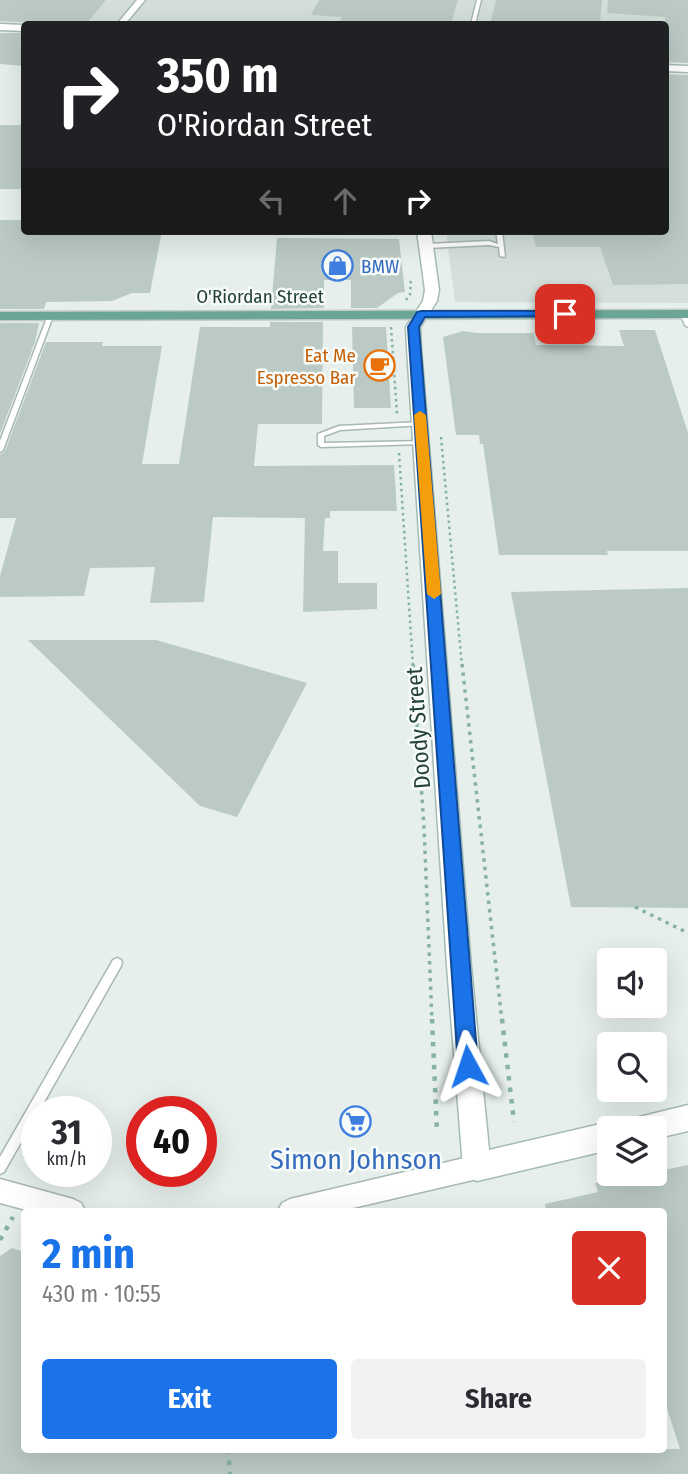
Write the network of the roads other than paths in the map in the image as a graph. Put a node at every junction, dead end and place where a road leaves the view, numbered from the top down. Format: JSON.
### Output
{"nodes":[{"id":1,"x":141,"y":0,"type":"edge"},
{"id":2,"x":479,"y":0,"type":"edge"},
{"id":3,"x":124,"y":21,"type":"edge"},
{"id":4,"x":474,"y":21,"type":"edge"},
{"id":5,"x":0,"y":27,"type":"edge"},
{"id":6,"x":21,"y":28,"type":"edge"},
{"id":7,"x":669,"y":68,"type":"edge"},
{"id":8,"x":688,"y":69,"type":"edge"},
{"id":9,"x":425,"y":235,"type":"edge"},
{"id":10,"x":500,"y":235,"type":"edge"},
{"id":11,"x":427,"y":246,"type":"junction"},
{"id":12,"x":501,"y":246,"type":"junction"},
{"id":13,"x":503,"y":256,"type":"dead end"},
{"id":14,"x":421,"y":314,"type":"junction"},
{"id":15,"x":0,"y":316,"type":"edge"},
{"id":16,"x":50,"y":316,"type":"junction"},
{"id":17,"x":686,"y":317,"type":"edge"},
{"id":18,"x":428,"y":433,"type":"junction"},
{"id":19,"x":0,"y":450,"type":"edge"},
{"id":20,"x":117,"y":963,"type":"dead end"},
{"id":21,"x":688,"y":1118,"type":"edge"},
{"id":22,"x":667,"y":1123,"type":"edge"},
{"id":23,"x":597,"y":1139,"type":"edge"},
{"id":24,"x":477,"y":1167,"type":"junction"},
{"id":25,"x":0,"y":1168,"type":"edge"},
{"id":26,"x":0,"y":1191,"type":"edge"},
{"id":27,"x":62,"y":1208,"type":"edge"},
{"id":28,"x":303,"y":1208,"type":"edge"}],
"edges":[{"from":1,"to":3,"type":"street"},
{"from":2,"to":4,"type":"lane"},
{"from":5,"to":6,"type":"street"},
{"from":7,"to":8,"type":"street"},
{"from":9,"to":11,"type":"street","name":"Doody Street"},
{"from":10,"to":12,"type":"lane"},
{"from":11,"to":12,"type":"lane"},
{"from":11,"to":14,"type":"street","name":"Doody Street"},
{"from":12,"to":13,"type":"lane"},
{"from":14,"to":16,"type":"main road","name":"O'Riordan Street"},
{"from":14,"to":17,"type":"main road","name":"O'Riordan Street"},
{"from":14,"to":18,"type":"street","name":"Doody Street"},
{"from":15,"to":16,"type":"main road","name":"O'Riordan Street"},
{"from":16,"to":19,"type":"lane"},
{"from":18,"to":18,"type":"lane"},
{"from":18,"to":24,"type":"street","name":"Doody Street"},
{"from":20,"to":25,"type":"lane"},
{"from":21,"to":22,"type":"street"},
{"from":23,"to":24,"type":"street"},
{"from":24,"to":28,"type":"street"},
{"from":26,"to":27,"type":"street"}]}
